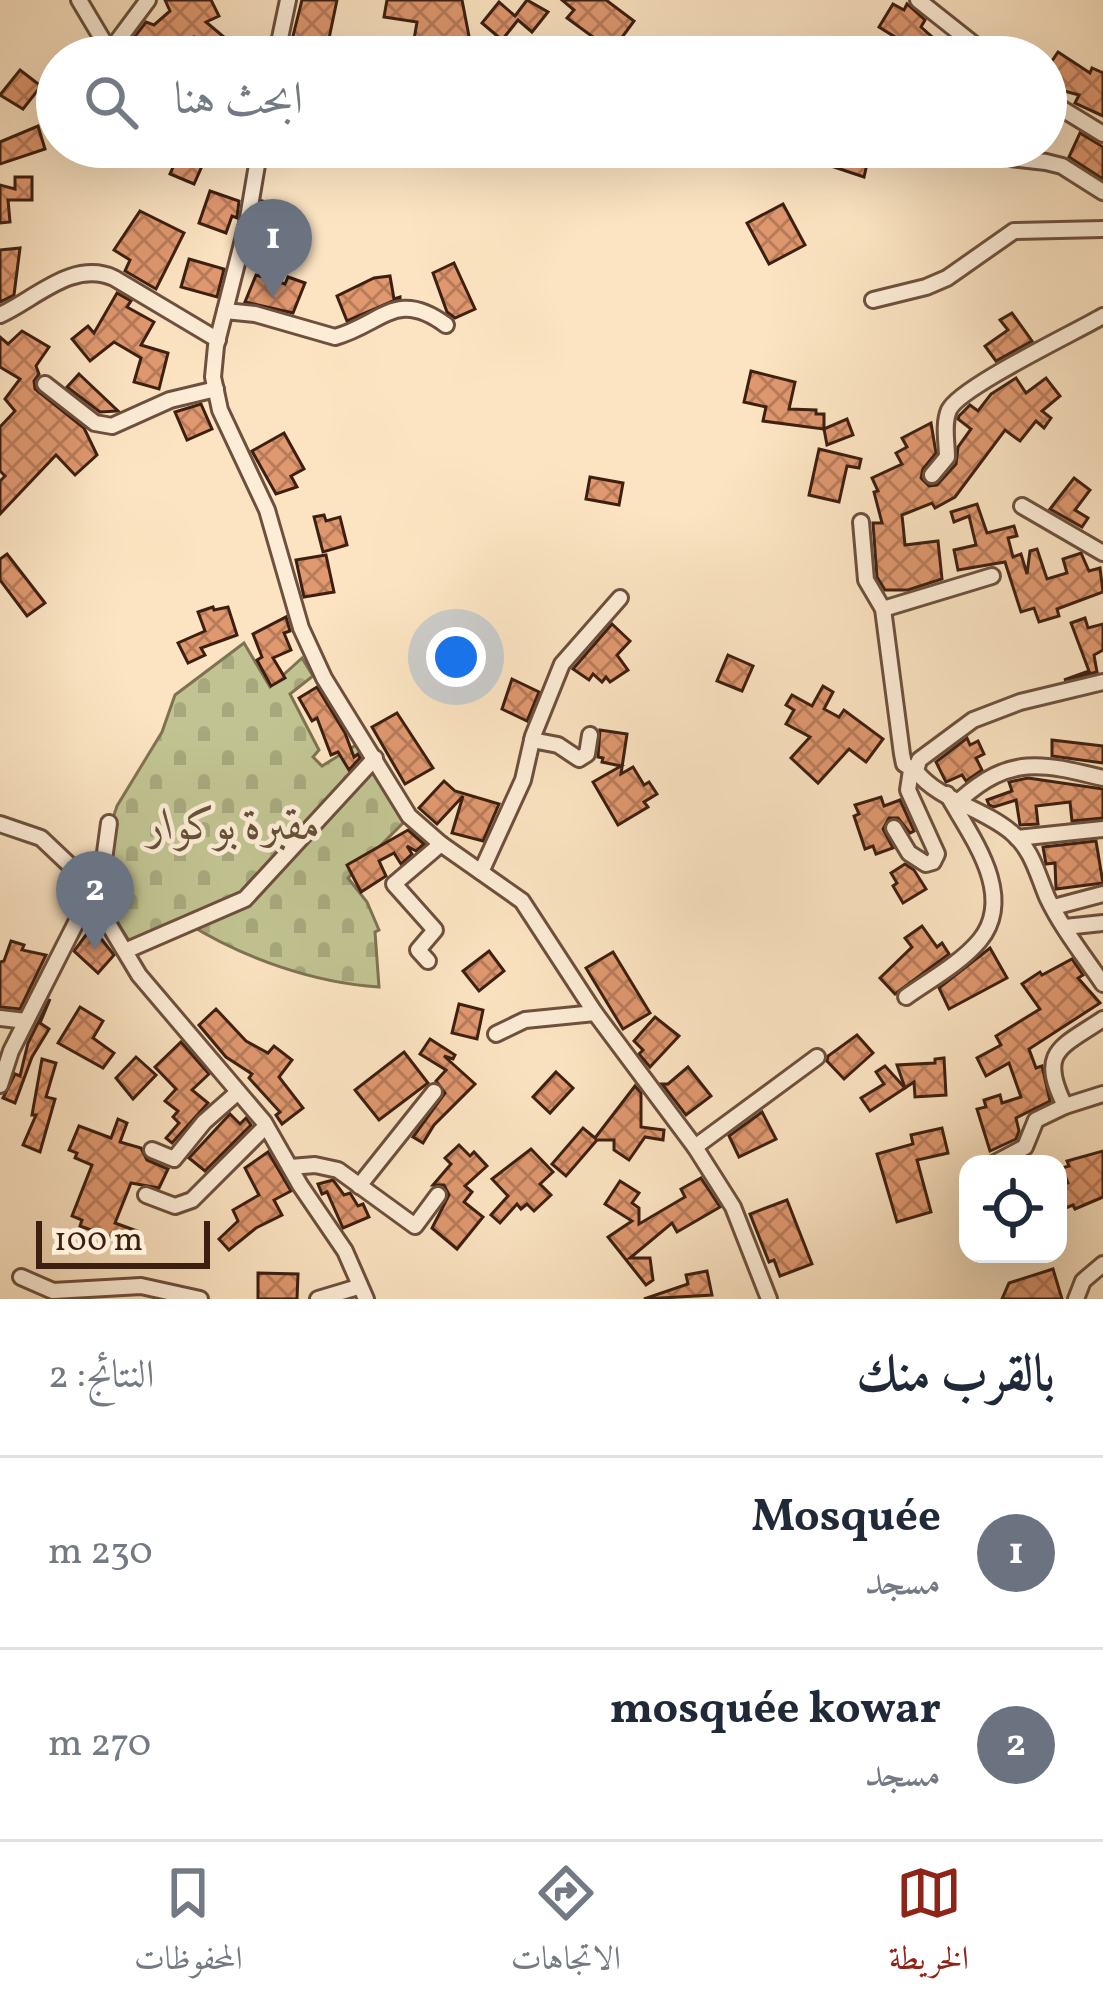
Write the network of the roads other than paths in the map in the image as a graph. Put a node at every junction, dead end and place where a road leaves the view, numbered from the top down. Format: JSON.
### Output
{"nodes":[{"id":1,"x":79,"y":0,"type":"edge"},
{"id":2,"x":148,"y":0,"type":"edge"},
{"id":3,"x":288,"y":0,"type":"edge"},
{"id":4,"x":918,"y":0,"type":"edge"},
{"id":5,"x":100,"y":36,"type":"edge"},
{"id":6,"x":123,"y":36,"type":"edge"},
{"id":7,"x":280,"y":36,"type":"edge"},
{"id":8,"x":963,"y":36,"type":"edge"},
{"id":9,"x":1067,"y":112,"type":"edge"},
{"id":10,"x":1103,"y":134,"type":"edge"},
{"id":11,"x":256,"y":168,"type":"edge"},
{"id":12,"x":1065,"y":168,"type":"edge"},
{"id":13,"x":1103,"y":192,"type":"edge"},
{"id":14,"x":1103,"y":229,"type":"edge"},
{"id":15,"x":873,"y":300,"type":"dead end"},
{"id":16,"x":225,"y":311,"type":"junction"},
{"id":17,"x":0,"y":315,"type":"edge"},
{"id":18,"x":1103,"y":316,"type":"edge"},
{"id":19,"x":446,"y":325,"type":"dead end"},
{"id":20,"x":218,"y":340,"type":"junction"},
{"id":21,"x":45,"y":384,"type":"dead end"},
{"id":22,"x":216,"y":389,"type":"junction"},
{"id":23,"x":932,"y":475,"type":"dead end"},
{"id":24,"x":1022,"y":506,"type":"dead end"},
{"id":25,"x":861,"y":522,"type":"dead end"},
{"id":26,"x":1103,"y":553,"type":"edge"},
{"id":27,"x":992,"y":576,"type":"dead end"},
{"id":28,"x":620,"y":598,"type":"dead end"},
{"id":29,"x":884,"y":609,"type":"junction"},
{"id":30,"x":1103,"y":682,"type":"edge"},
{"id":31,"x":590,"y":735,"type":"dead end"},
{"id":32,"x":532,"y":740,"type":"junction"},
{"id":33,"x":375,"y":758,"type":"junction"},
{"id":34,"x":913,"y":771,"type":"junction"},
{"id":35,"x":1103,"y":778,"type":"edge"},
{"id":36,"x":953,"y":797,"type":"junction"},
{"id":37,"x":109,"y":823,"type":"dead end"},
{"id":38,"x":0,"y":824,"type":"edge"},
{"id":39,"x":894,"y":828,"type":"dead end"},
{"id":40,"x":1103,"y":829,"type":"edge"},
{"id":41,"x":1017,"y":838,"type":"junction"},
{"id":42,"x":441,"y":844,"type":"junction"},
{"id":43,"x":481,"y":872,"type":"junction"},
{"id":44,"x":1103,"y":894,"type":"edge"},
{"id":45,"x":94,"y":898,"type":"junction"},
{"id":46,"x":1054,"y":908,"type":"junction"},
{"id":47,"x":1103,"y":923,"type":"edge"},
{"id":48,"x":1065,"y":927,"type":"junction"},
{"id":49,"x":125,"y":951,"type":"junction"},
{"id":50,"x":1103,"y":956,"type":"edge"},
{"id":51,"x":1085,"y":957,"type":"junction"},
{"id":52,"x":428,"y":961,"type":"dead end"},
{"id":53,"x":1103,"y":984,"type":"edge"},
{"id":54,"x":906,"y":998,"type":"dead end"},
{"id":55,"x":596,"y":1012,"type":"junction"},
{"id":56,"x":0,"y":1018,"type":"edge"},
{"id":57,"x":1103,"y":1019,"type":"edge"},
{"id":58,"x":26,"y":1022,"type":"junction"},
{"id":59,"x":496,"y":1034,"type":"dead end"},
{"id":60,"x":818,"y":1057,"type":"dead end"},
{"id":61,"x":0,"y":1084,"type":"edge"},
{"id":62,"x":238,"y":1092,"type":"junction"},
{"id":63,"x":434,"y":1093,"type":"dead end"},
{"id":64,"x":1103,"y":1094,"type":"edge"},
{"id":65,"x":1065,"y":1106,"type":"junction"},
{"id":66,"x":266,"y":1126,"type":"junction"},
{"id":67,"x":695,"y":1147,"type":"junction"},
{"id":68,"x":152,"y":1150,"type":"dead end"},
{"id":69,"x":1010,"y":1155,"type":"edge"},
{"id":70,"x":290,"y":1167,"type":"junction"},
{"id":71,"x":359,"y":1186,"type":"junction"},
{"id":72,"x":146,"y":1195,"type":"dead end"},
{"id":73,"x":438,"y":1195,"type":"dead end"},
{"id":74,"x":1103,"y":1264,"type":"edge"},
{"id":75,"x":21,"y":1277,"type":"dead end"},
{"id":76,"x":35,"y":1293,"type":"edge"},
{"id":77,"x":362,"y":1293,"type":"edge"},
{"id":78,"x":200,"y":1299,"type":"edge"},
{"id":79,"x":318,"y":1299,"type":"edge"},
{"id":80,"x":770,"y":1299,"type":"edge"},
{"id":81,"x":1076,"y":1299,"type":"edge"}],
"edges":[{"from":1,"to":5,"type":"street"},
{"from":2,"to":6,"type":"street"},
{"from":3,"to":7,"type":"street"},
{"from":4,"to":8,"type":"street"},
{"from":9,"to":10,"type":"street"},
{"from":11,"to":16,"type":"street"},
{"from":12,"to":13,"type":"street"},
{"from":14,"to":15,"type":"street"},
{"from":16,"to":19,"type":"street"},
{"from":16,"to":20,"type":"street"},
{"from":17,"to":20,"type":"street"},
{"from":18,"to":23,"type":"street"},
{"from":20,"to":22,"type":"street"},
{"from":21,"to":22,"type":"street"},
{"from":22,"to":33,"type":"street"},
{"from":24,"to":26,"type":"street"},
{"from":25,"to":29,"type":"street"},
{"from":27,"to":29,"type":"street"},
{"from":28,"to":32,"type":"street"},
{"from":29,"to":34,"type":"street"},
{"from":30,"to":34,"type":"street"},
{"from":31,"to":32,"type":"street"},
{"from":32,"to":43,"type":"street"},
{"from":33,"to":42,"type":"street"},
{"from":33,"to":49,"type":"street"},
{"from":34,"to":36,"type":"street"},
{"from":34,"to":39,"type":"street"},
{"from":35,"to":36,"type":"street"},
{"from":36,"to":41,"type":"street"},
{"from":36,"to":54,"type":"street"},
{"from":37,"to":45,"type":"street"},
{"from":38,"to":45,"type":"street"},
{"from":40,"to":41,"type":"street"},
{"from":41,"to":46,"type":"street"},
{"from":42,"to":43,"type":"street"},
{"from":42,"to":52,"type":"street"},
{"from":43,"to":55,"type":"street"},
{"from":44,"to":46,"type":"street"},
{"from":45,"to":49,"type":"street"},
{"from":45,"to":58,"type":"street"},
{"from":46,"to":48,"type":"street"},
{"from":47,"to":48,"type":"street"},
{"from":48,"to":51,"type":"street"},
{"from":49,"to":62,"type":"street"},
{"from":50,"to":51,"type":"street"},
{"from":51,"to":53,"type":"street"},
{"from":55,"to":59,"type":"street"},
{"from":55,"to":67,"type":"street"},
{"from":56,"to":58,"type":"street"},
{"from":57,"to":65,"type":"street"},
{"from":58,"to":61,"type":"street"},
{"from":60,"to":67,"type":"street"},
{"from":62,"to":66,"type":"street"},
{"from":62,"to":68,"type":"street"},
{"from":63,"to":71,"type":"street"},
{"from":64,"to":65,"type":"street"},
{"from":65,"to":69,"type":"street"},
{"from":66,"to":70,"type":"street"},
{"from":66,"to":72,"type":"street"},
{"from":67,"to":80,"type":"street"},
{"from":70,"to":71,"type":"street"},
{"from":70,"to":77,"type":"street"},
{"from":71,"to":73,"type":"street"},
{"from":74,"to":81,"type":"street"},
{"from":75,"to":76,"type":"street"},
{"from":76,"to":78,"type":"street"},
{"from":77,"to":79,"type":"street"}]}
